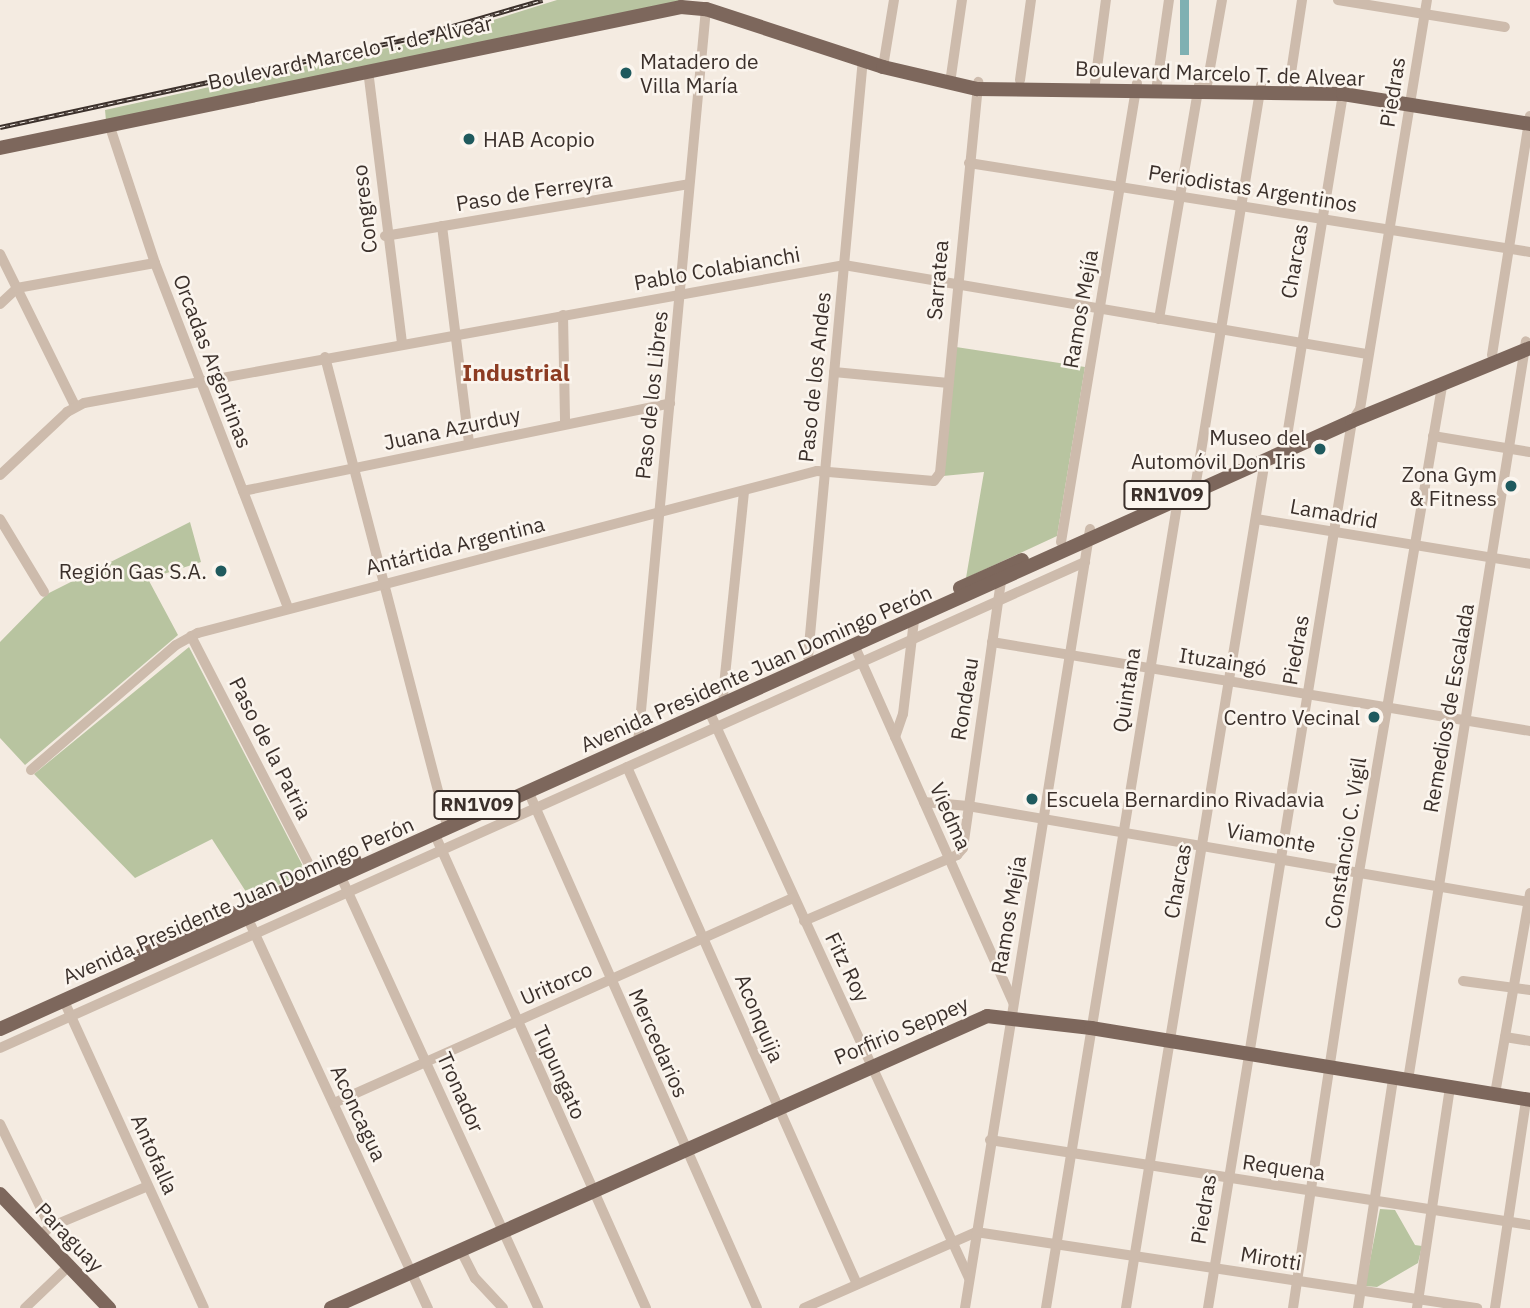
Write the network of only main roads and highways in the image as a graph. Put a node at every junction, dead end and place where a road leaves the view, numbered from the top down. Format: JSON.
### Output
{"nodes":[{"id":1,"x":702,"y":6,"type":"edge"},
{"id":2,"x":977,"y":86,"type":"junction"},
{"id":3,"x":1137,"y":86,"type":"junction"},
{"id":4,"x":1202,"y":87,"type":"junction"},
{"id":5,"x":1260,"y":89,"type":"junction"},
{"id":6,"x":1343,"y":91,"type":"junction"},
{"id":7,"x":1530,"y":120,"type":"edge"},
{"id":8,"x":0,"y":148,"type":"edge"},
{"id":9,"x":1528,"y":345,"type":"edge"},
{"id":10,"x":1356,"y":415,"type":"junction"},
{"id":11,"x":1089,"y":534,"type":"junction"},
{"id":12,"x":638,"y":738,"type":"junction"},
{"id":13,"x":443,"y":828,"type":"junction"},
{"id":14,"x":0,"y":1019,"type":"edge"},
{"id":15,"x":0,"y":1030,"type":"edge"},
{"id":16,"x":1528,"y":1100,"type":"edge"},
{"id":17,"x":0,"y":1194,"type":"edge"},
{"id":18,"x":109,"y":1308,"type":"edge"},
{"id":19,"x":331,"y":1308,"type":"edge"}],
"edges":[{"from":1,"to":2,"type":"main road","name":"Boulevard Marcelo T. de Alvear"},
{"from":1,"to":8,"type":"main road","name":"Boulevard Marcelo T. de Alvear"},
{"from":2,"to":3,"type":"main road","name":"Boulevard Marcelo T. de Alvear"},
{"from":2,"to":3,"type":"main road","name":"Boulevard Marcelo T. de Alvear"},
{"from":3,"to":4,"type":"main road","name":"Boulevard Marcelo T. de Alvear"},
{"from":3,"to":4,"type":"main road","name":"Boulevard Marcelo T. de Alvear"},
{"from":4,"to":5,"type":"main road","name":"Boulevard Marcelo T. de Alvear"},
{"from":5,"to":6,"type":"main road","name":"Boulevard Marcelo T. de Alvear"},
{"from":5,"to":6,"type":"main road","name":"Boulevard Marcelo T. de Alvear"},
{"from":6,"to":7,"type":"main road","name":"Boulevard Marcelo T. de Alvear"},
{"from":9,"to":10,"type":"main road","name":"Avenida Presidente Juan Domingo Perón","number":"RN1V09"},
{"from":9,"to":10,"type":"main road","name":"Avenida Presidente Juan Domingo Perón","number":"RN1V09"},
{"from":10,"to":11,"type":"main road","name":"Avenida Presidente Juan Domingo Perón","number":"RN1V09"},
{"from":10,"to":11,"type":"main road","name":"Avenida Presidente Juan Domingo Perón","number":"RN1V09"},
{"from":11,"to":12,"type":"main road","name":"Avenida Presidente Juan Domingo Perón","number":"RN1V09"},
{"from":11,"to":12,"type":"main road","name":"Avenida Presidente Juan Domingo Perón","number":"RN1V09"},
{"from":12,"to":13,"type":"main road","name":"Avenida Presidente Juan Domingo Perón","number":"RN1V09"},
{"from":12,"to":13,"type":"main road","name":"Avenida Presidente Juan Domingo Perón","number":"RN1V09"},
{"from":13,"to":14,"type":"main road","name":"Avenida Presidente Juan Domingo Perón","number":"RN1V09"},
{"from":13,"to":15,"type":"main road","name":"Avenida Presidente Juan Domingo Perón","number":"RN1V09"},
{"from":16,"to":19,"type":"main road","name":"Porfirio Seppey"},
{"from":17,"to":18,"type":"main road","name":"Paraguay"}]}
